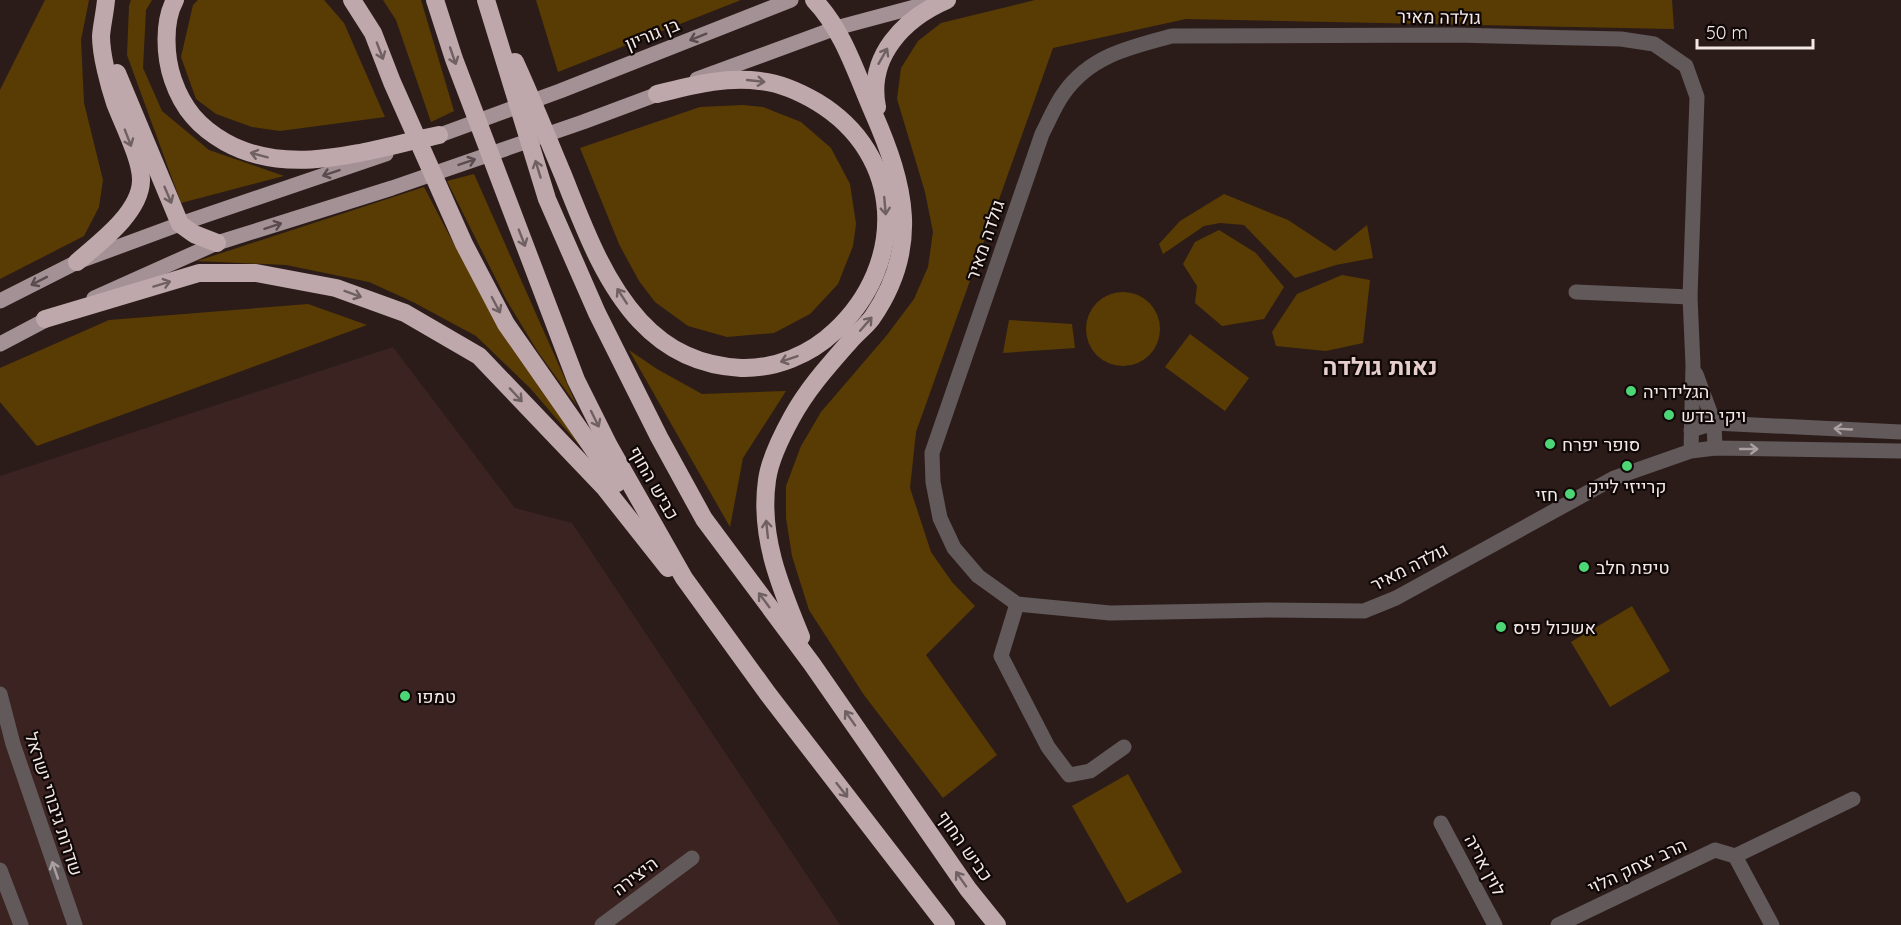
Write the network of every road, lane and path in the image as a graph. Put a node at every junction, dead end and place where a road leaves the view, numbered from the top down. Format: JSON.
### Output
{"nodes":[{"id":1,"x":106,"y":0,"type":"edge"},
{"id":2,"x":116,"y":0,"type":"edge"},
{"id":3,"x":175,"y":0,"type":"edge"},
{"id":4,"x":352,"y":0,"type":"edge"},
{"id":5,"x":435,"y":0,"type":"edge"},
{"id":6,"x":487,"y":0,"type":"edge"},
{"id":7,"x":791,"y":0,"type":"edge"},
{"id":8,"x":814,"y":0,"type":"edge"},
{"id":9,"x":942,"y":0,"type":"edge"},
{"id":10,"x":947,"y":0,"type":"edge"},
{"id":11,"x":836,"y":28,"type":"junction"},
{"id":12,"x":657,"y":94,"type":"junction"},
{"id":13,"x":882,"y":133,"type":"junction"},
{"id":14,"x":439,"y":135,"type":"joint"},
{"id":15,"x":382,"y":151,"type":"junction"},
{"id":16,"x":180,"y":224,"type":"junction"},
{"id":17,"x":217,"y":243,"type":"junction"},
{"id":18,"x":78,"y":262,"type":"junction"},
{"id":19,"x":1576,"y":292,"type":"dead end"},
{"id":20,"x":1690,"y":297,"type":"junction"},
{"id":21,"x":0,"y":301,"type":"edge"},
{"id":22,"x":45,"y":319,"type":"junction"},
{"id":23,"x":0,"y":344,"type":"edge"},
{"id":24,"x":1693,"y":365,"type":"junction"},
{"id":25,"x":1714,"y":423,"type":"junction"},
{"id":26,"x":1691,"y":430,"type":"junction"},
{"id":27,"x":1878,"y":430,"type":"junction"},
{"id":28,"x":1901,"y":432,"type":"edge"},
{"id":29,"x":1715,"y":448,"type":"junction"},
{"id":30,"x":1878,"y":450,"type":"junction"},
{"id":31,"x":1691,"y":451,"type":"junction"},
{"id":32,"x":1901,"y":451,"type":"edge"},
{"id":33,"x":684,"y":578,"type":"junction"},
{"id":34,"x":1017,"y":604,"type":"junction"},
{"id":35,"x":812,"y":664,"type":"junction"},
{"id":36,"x":0,"y":694,"type":"edge"},
{"id":37,"x":768,"y":694,"type":"junction"},
{"id":38,"x":1124,"y":747,"type":"dead end"},
{"id":39,"x":1853,"y":799,"type":"dead end"},
{"id":40,"x":1441,"y":823,"type":"dead end"},
{"id":41,"x":1735,"y":856,"type":"junction"},
{"id":42,"x":692,"y":858,"type":"dead end"},
{"id":43,"x":0,"y":870,"type":"edge"},
{"id":44,"x":21,"y":925,"type":"edge"},
{"id":45,"x":75,"y":925,"type":"edge"},
{"id":46,"x":603,"y":925,"type":"edge"},
{"id":47,"x":946,"y":925,"type":"edge"},
{"id":48,"x":997,"y":925,"type":"edge"},
{"id":49,"x":1495,"y":925,"type":"edge"},
{"id":50,"x":1558,"y":925,"type":"edge"},
{"id":51,"x":1772,"y":925,"type":"edge"}],
"edges":[{"from":1,"to":18,"type":"highway","one_way":true},
{"from":2,"to":16,"type":"highway","one_way":true},
{"from":15,"to":3,"type":"highway","one_way":true},
{"from":4,"to":33,"type":"highway","one_way":true},
{"from":5,"to":33,"type":"highway","name":"כביש החוף","one_way":true},
{"from":12,"to":6,"type":"highway","one_way":true},
{"from":35,"to":6,"type":"highway","name":"כביש החוף","one_way":true},
{"from":7,"to":14,"type":"main road","name":"בן גוריון","one_way":true},
{"from":8,"to":11,"type":"highway"},
{"from":9,"to":11,"type":"main road"},
{"from":13,"to":10,"type":"highway","one_way":true},
{"from":11,"to":12,"type":"main road"},
{"from":11,"to":13,"type":"highway"},
{"from":17,"to":12,"type":"main road","one_way":true},
{"from":35,"to":13,"type":"highway","one_way":true},
{"from":14,"to":15,"type":"highway"},
{"from":15,"to":16,"type":"main road","one_way":true},
{"from":16,"to":17,"type":"highway"},
{"from":16,"to":18,"type":"main road"},
{"from":17,"to":22,"type":"main road"},
{"from":18,"to":21,"type":"main road","one_way":true},
{"from":19,"to":20,"type":"street"},
{"from":20,"to":24,"type":"street","name":"גולדה מאיר"},
{"from":20,"to":34,"type":"street","name":"גולדה מאיר"},
{"from":22,"to":23,"type":"main road"},
{"from":22,"to":37,"type":"highway","one_way":true},
{"from":24,"to":25,"type":"street","name":"גולדה מאיר"},
{"from":24,"to":26,"type":"street","name":"גולדה מאיר"},
{"from":25,"to":26,"type":"street"},
{"from":27,"to":25,"type":"street","one_way":true},
{"from":25,"to":29,"type":"street","name":"גולדה מאיר"},
{"from":26,"to":31,"type":"street","name":"גולדה מאיר"},
{"from":27,"to":28,"type":"street"},
{"from":27,"to":30,"type":"street"},
{"from":29,"to":30,"type":"street","name":"גולדה מאיר","one_way":true},
{"from":29,"to":31,"type":"street","name":"גולדה מאיר"},
{"from":30,"to":32,"type":"street","name":"גולדה מאיר"},
{"from":31,"to":34,"type":"street","name":"גולדה מאיר"},
{"from":33,"to":37,"type":"highway","name":"כביש החוף"},
{"from":34,"to":38,"type":"street"},
{"from":48,"to":35,"type":"highway","name":"כביש החוף","one_way":true},
{"from":45,"to":36,"type":"street","name":"שדרות גיבורי ישראל","one_way":true},
{"from":37,"to":47,"type":"highway","name":"כביש החוף","one_way":true},
{"from":39,"to":41,"type":"street","name":"הרב יצחק הלוי"},
{"from":40,"to":49,"type":"street","name":"לוין אריה"},
{"from":41,"to":50,"type":"street","name":"הרב יצחק הלוי"},
{"from":41,"to":51,"type":"street"},
{"from":42,"to":46,"type":"street","name":"היצירה"},
{"from":43,"to":44,"type":"street"}]}
